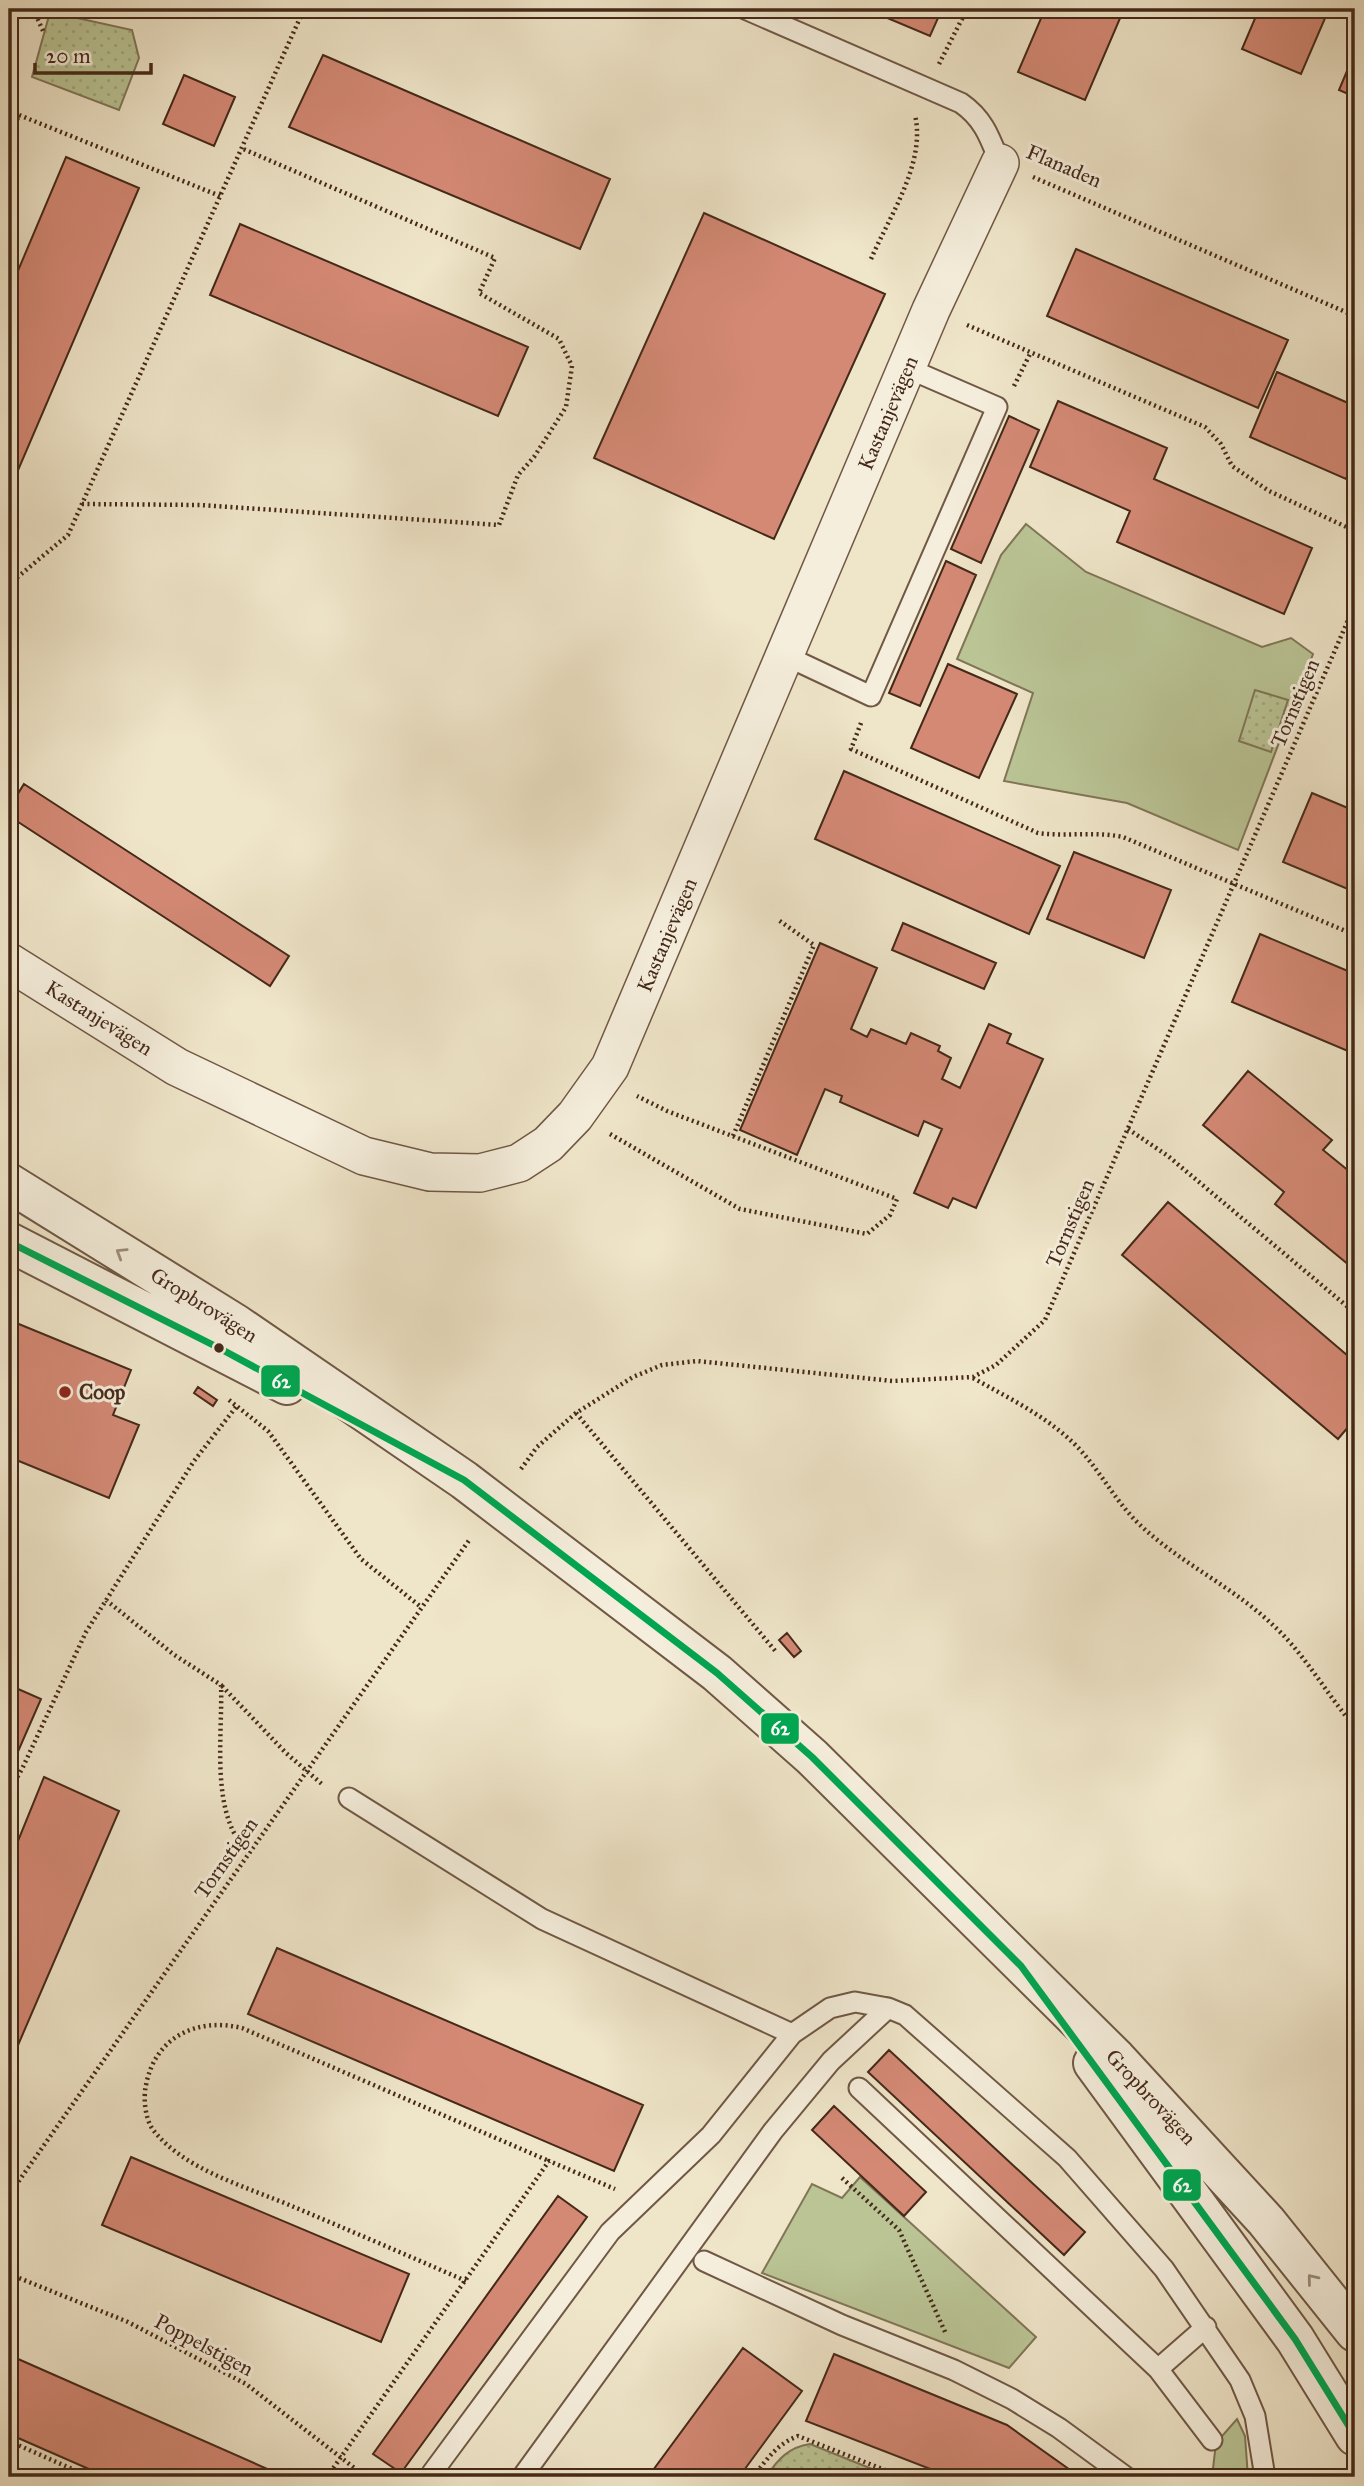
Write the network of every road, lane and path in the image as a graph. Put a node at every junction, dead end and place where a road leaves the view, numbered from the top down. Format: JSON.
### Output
{"nodes":[{"id":1,"x":33,"y":9,"type":"edge"},
{"id":2,"x":304,"y":9,"type":"edge"},
{"id":3,"x":745,"y":9,"type":"edge"},
{"id":4,"x":967,"y":9,"type":"edge"},
{"id":5,"x":44,"y":33,"type":"dead end"},
{"id":6,"x":891,"y":72,"type":"junction"},
{"id":7,"x":928,"y":87,"type":"junction"},
{"id":8,"x":9,"y":111,"type":"edge"},
{"id":9,"x":19,"y":115,"type":"junction"},
{"id":10,"x":9,"y":140,"type":"edge"},
{"id":11,"x":242,"y":148,"type":"junction"},
{"id":12,"x":1000,"y":163,"type":"junction"},
{"id":13,"x":220,"y":196,"type":"junction"},
{"id":14,"x":871,"y":259,"type":"dead end"},
{"id":15,"x":931,"y":310,"type":"junction"},
{"id":16,"x":1355,"y":316,"type":"edge"},
{"id":17,"x":907,"y":368,"type":"junction"},
{"id":18,"x":82,"y":504,"type":"junction"},
{"id":19,"x":1355,"y":531,"type":"edge"},
{"id":20,"x":9,"y":575,"type":"edge"},
{"id":21,"x":1355,"y":604,"type":"edge"},
{"id":22,"x":786,"y":656,"type":"junction"},
{"id":23,"x":872,"y":696,"type":"junction"},
{"id":24,"x":1234,"y":885,"type":"junction"},
{"id":25,"x":777,"y":919,"type":"dead end"},
{"id":26,"x":1355,"y":935,"type":"edge"},
{"id":27,"x":9,"y":962,"type":"edge"},
{"id":28,"x":601,"y":1080,"type":"junction"},
{"id":29,"x":575,"y":1116,"type":"junction"},
{"id":30,"x":1128,"y":1129,"type":"junction"},
{"id":31,"x":733,"y":1136,"type":"junction"},
{"id":32,"x":9,"y":1183,"type":"edge"},
{"id":33,"x":9,"y":1242,"type":"edge"},
{"id":34,"x":1355,"y":1313,"type":"edge"},
{"id":35,"x":973,"y":1377,"type":"junction"},
{"id":36,"x":232,"y":1397,"type":"dead end"},
{"id":37,"x":236,"y":1407,"type":"junction"},
{"id":38,"x":576,"y":1413,"type":"junction"},
{"id":39,"x":521,"y":1469,"type":"dead end"},
{"id":40,"x":464,"y":1480,"type":"junction"},
{"id":41,"x":470,"y":1539,"type":"dead end"},
{"id":42,"x":106,"y":1600,"type":"junction"},
{"id":43,"x":421,"y":1607,"type":"junction"},
{"id":44,"x":777,"y":1653,"type":"dead end"},
{"id":45,"x":221,"y":1685,"type":"junction"},
{"id":46,"x":1355,"y":1727,"type":"edge"},
{"id":47,"x":306,"y":1771,"type":"junction"},
{"id":48,"x":9,"y":1791,"type":"edge"},
{"id":49,"x":349,"y":1798,"type":"joint"},
{"id":50,"x":248,"y":1853,"type":"junction"},
{"id":51,"x":1021,"y":1966,"type":"junction"},
{"id":52,"x":888,"y":2008,"type":"junction"},
{"id":53,"x":792,"y":2034,"type":"junction"},
{"id":54,"x":859,"y":2088,"type":"dead end"},
{"id":55,"x":549,"y":2161,"type":"junction"},
{"id":56,"x":842,"y":2178,"type":"dead end"},
{"id":57,"x":9,"y":2196,"type":"edge"},
{"id":58,"x":642,"y":2200,"type":"junction"},
{"id":59,"x":704,"y":2261,"type":"dead end"},
{"id":60,"x":9,"y":2274,"type":"edge"},
{"id":61,"x":466,"y":2281,"type":"junction"},
{"id":62,"x":1206,"y":2327,"type":"junction"},
{"id":63,"x":1355,"y":2332,"type":"edge"},
{"id":64,"x":1158,"y":2369,"type":"junction"},
{"id":65,"x":954,"y":2370,"type":"junction"},
{"id":66,"x":1355,"y":2436,"type":"edge"},
{"id":67,"x":1212,"y":2440,"type":"dead end"},
{"id":68,"x":9,"y":2441,"type":"edge"},
{"id":69,"x":342,"y":2457,"type":"junction"},
{"id":70,"x":432,"y":2473,"type":"dead end"},
{"id":71,"x":90,"y":2477,"type":"edge"},
{"id":72,"x":327,"y":2477,"type":"edge"},
{"id":73,"x":366,"y":2477,"type":"edge"},
{"id":74,"x":523,"y":2477,"type":"edge"},
{"id":75,"x":754,"y":2477,"type":"edge"},
{"id":76,"x":903,"y":2477,"type":"edge"},
{"id":77,"x":1126,"y":2477,"type":"edge"},
{"id":78,"x":1265,"y":2477,"type":"edge"}],
"edges":[{"from":1,"to":5,"type":"path"},
{"from":2,"to":11,"type":"path"},
{"from":3,"to":6,"type":"lane","name":"Flanaden"},
{"from":4,"to":7,"type":"path"},
{"from":6,"to":7,"type":"lane","name":"Flanaden"},
{"from":6,"to":14,"type":"path"},
{"from":7,"to":12,"type":"lane","name":"Flanaden"},
{"from":8,"to":9,"type":"path"},
{"from":9,"to":10,"type":"path"},
{"from":9,"to":13,"type":"path"},
{"from":11,"to":13,"type":"path"},
{"from":11,"to":18,"type":"path"},
{"from":12,"to":15,"type":"street","name":"Kastanjevägen"},
{"from":12,"to":16,"type":"path","name":"Flanaden"},
{"from":13,"to":18,"type":"path"},
{"from":15,"to":17,"type":"street","name":"Kastanjevägen"},
{"from":15,"to":19,"type":"path"},
{"from":17,"to":22,"type":"street","name":"Kastanjevägen"},
{"from":17,"to":23,"type":"lane"},
{"from":18,"to":20,"type":"path"},
{"from":21,"to":24,"type":"path","name":"Tornstigen"},
{"from":22,"to":23,"type":"lane"},
{"from":22,"to":28,"type":"street","name":"Kastanjevägen"},
{"from":23,"to":24,"type":"path"},
{"from":24,"to":26,"type":"path"},
{"from":24,"to":30,"type":"path","name":"Tornstigen"},
{"from":25,"to":31,"type":"path"},
{"from":27,"to":29,"type":"street","name":"Kastanjevägen"},
{"from":28,"to":29,"type":"street","name":"Kastanjevägen"},
{"from":28,"to":31,"type":"path"},
{"from":29,"to":31,"type":"path"},
{"from":30,"to":34,"type":"path"},
{"from":30,"to":35,"type":"path","name":"Tornstigen"},
{"from":40,"to":32,"type":"street","name":"Gropbrovägen","one_way":true},
{"from":33,"to":40,"type":"street","name":"Gropbrovägen"},
{"from":35,"to":38,"type":"path","name":"Tornstigen"},
{"from":35,"to":46,"type":"path"},
{"from":36,"to":37,"type":"path"},
{"from":37,"to":42,"type":"path"},
{"from":37,"to":43,"type":"path"},
{"from":38,"to":39,"type":"path","name":"Tornstigen"},
{"from":38,"to":44,"type":"path"},
{"from":40,"to":51,"type":"street","name":"Gropbrovägen"},
{"from":41,"to":43,"type":"path","name":"Tornstigen"},
{"from":42,"to":45,"type":"path"},
{"from":42,"to":48,"type":"path"},
{"from":43,"to":47,"type":"path","name":"Tornstigen"},
{"from":45,"to":47,"type":"path"},
{"from":45,"to":50,"type":"path"},
{"from":47,"to":49,"type":"path"},
{"from":47,"to":50,"type":"path","name":"Tornstigen"},
{"from":49,"to":53,"type":"lane"},
{"from":50,"to":57,"type":"path","name":"Tornstigen"},
{"from":63,"to":51,"type":"street","name":"Gropbrovägen","one_way":true},
{"from":51,"to":66,"type":"street","name":"Gropbrovägen"},
{"from":52,"to":53,"type":"lane"},
{"from":52,"to":62,"type":"lane"},
{"from":52,"to":74,"type":"lane"},
{"from":53,"to":58,"type":"lane"},
{"from":54,"to":64,"type":"lane"},
{"from":55,"to":58,"type":"path"},
{"from":55,"to":61,"type":"path"},
{"from":55,"to":61,"type":"path"},
{"from":56,"to":65,"type":"path"},
{"from":58,"to":70,"type":"lane"},
{"from":59,"to":65,"type":"lane"},
{"from":60,"to":69,"type":"path","name":"Poppelstigen"},
{"from":61,"to":69,"type":"path"},
{"from":62,"to":64,"type":"lane"},
{"from":62,"to":78,"type":"lane"},
{"from":64,"to":67,"type":"lane"},
{"from":65,"to":77,"type":"lane"},
{"from":68,"to":71,"type":"path"},
{"from":69,"to":72,"type":"path"},
{"from":69,"to":73,"type":"path","name":"Poppelstigen"},
{"from":75,"to":76,"type":"path"}]}
